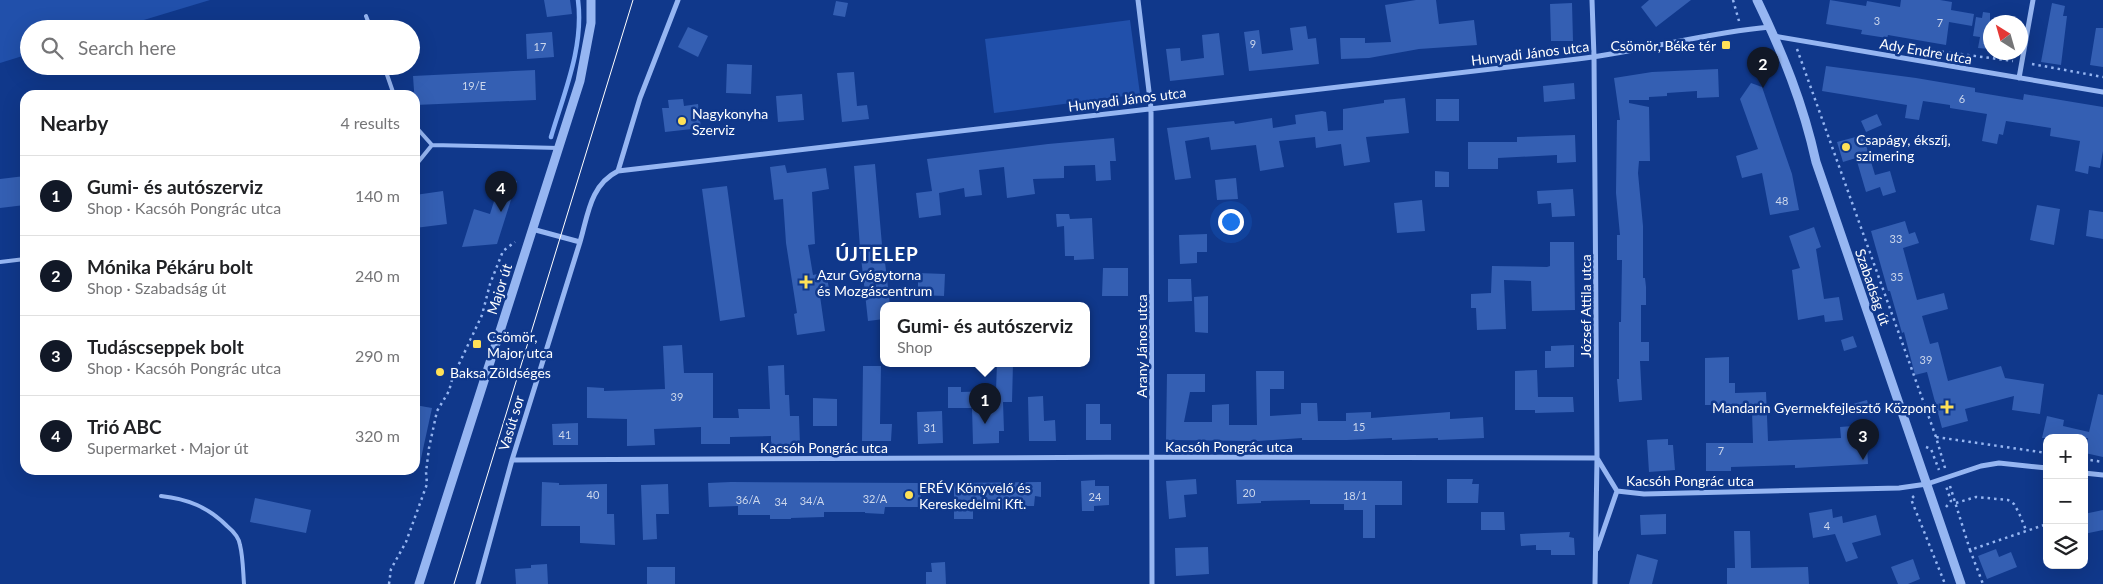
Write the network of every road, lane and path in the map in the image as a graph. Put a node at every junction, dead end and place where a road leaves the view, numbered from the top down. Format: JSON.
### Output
{"nodes":[{"id":1,"x":591,"y":0,"type":"edge"},
{"id":2,"x":678,"y":0,"type":"edge"},
{"id":3,"x":1138,"y":0,"type":"edge"},
{"id":4,"x":1592,"y":0,"type":"edge"},
{"id":5,"x":1733,"y":0,"type":"edge"},
{"id":6,"x":1757,"y":0,"type":"edge"},
{"id":7,"x":2033,"y":0,"type":"edge"},
{"id":8,"x":366,"y":16,"type":"dead end"},
{"id":9,"x":367,"y":20,"type":"edge"},
{"id":10,"x":1770,"y":27,"type":"junction"},
{"id":11,"x":1741,"y":30,"type":"junction"},
{"id":12,"x":1774,"y":36,"type":"junction"},
{"id":13,"x":1794,"y":40,"type":"junction"},
{"id":14,"x":1918,"y":49,"type":"dead end"},
{"id":15,"x":1594,"y":57,"type":"junction"},
{"id":16,"x":2013,"y":61,"type":"joint"},
{"id":17,"x":2022,"y":62,"type":"junction"},
{"id":18,"x":387,"y":75,"type":"edge"},
{"id":19,"x":2019,"y":78,"type":"junction"},
{"id":20,"x":2103,"y":78,"type":"edge"},
{"id":21,"x":392,"y":90,"type":"edge"},
{"id":22,"x":2103,"y":92,"type":"edge"},
{"id":23,"x":1151,"y":108,"type":"junction"},
{"id":24,"x":420,"y":132,"type":"edge"},
{"id":25,"x":432,"y":145,"type":"junction"},
{"id":26,"x":559,"y":148,"type":"junction"},
{"id":27,"x":420,"y":160,"type":"edge"},
{"id":28,"x":618,"y":172,"type":"junction"},
{"id":29,"x":532,"y":229,"type":"junction"},
{"id":30,"x":580,"y":242,"type":"junction"},
{"id":31,"x":20,"y":260,"type":"edge"},
{"id":32,"x":0,"y":262,"type":"edge"},
{"id":33,"x":1936,"y":437,"type":"junction"},
{"id":34,"x":2043,"y":452,"type":"edge"},
{"id":35,"x":1152,"y":457,"type":"junction"},
{"id":36,"x":1597,"y":458,"type":"junction"},
{"id":37,"x":512,"y":460,"type":"junction"},
{"id":38,"x":2088,"y":460,"type":"edge"},
{"id":39,"x":2103,"y":462,"type":"edge"},
{"id":40,"x":2043,"y":468,"type":"edge"},
{"id":41,"x":2088,"y":473,"type":"edge"},
{"id":42,"x":2103,"y":475,"type":"edge"},
{"id":43,"x":1948,"y":477,"type":"junction"},
{"id":44,"x":1927,"y":484,"type":"junction"},
{"id":45,"x":1617,"y":491,"type":"junction"},
{"id":46,"x":161,"y":496,"type":"dead end"},
{"id":47,"x":1956,"y":503,"type":"junction"},
{"id":48,"x":2043,"y":525,"type":"edge"},
{"id":49,"x":2026,"y":530,"type":"junction"},
{"id":50,"x":1970,"y":550,"type":"junction"},
{"id":51,"x":1596,"y":555,"type":"junction"},
{"id":52,"x":244,"y":584,"type":"edge"},
{"id":53,"x":389,"y":584,"type":"edge"},
{"id":54,"x":419,"y":584,"type":"edge"},
{"id":55,"x":478,"y":584,"type":"edge"},
{"id":56,"x":1152,"y":584,"type":"edge"},
{"id":57,"x":1595,"y":584,"type":"edge"},
{"id":58,"x":1945,"y":584,"type":"edge"},
{"id":59,"x":1961,"y":584,"type":"edge"},
{"id":60,"x":1983,"y":584,"type":"edge"}],
"edges":[{"from":1,"to":26,"type":"street","name":"Major út"},
{"from":2,"to":28,"type":"street"},
{"from":3,"to":23,"type":"street","name":"Arany János utca"},
{"from":4,"to":15,"type":"street","name":"József Attila utca"},
{"from":5,"to":11,"type":"path"},
{"from":6,"to":10,"type":"street","name":"Szabadság út"},
{"from":7,"to":17,"type":"street"},
{"from":8,"to":9,"type":"lane"},
{"from":10,"to":11,"type":"street","name":"Hunyadi János utca"},
{"from":10,"to":12,"type":"street","name":"Szabadság út"},
{"from":11,"to":15,"type":"street","name":"Hunyadi János utca"},
{"from":12,"to":13,"type":"street","name":"Ady Endre utca"},
{"from":12,"to":44,"type":"street","name":"Szabadság út"},
{"from":13,"to":19,"type":"street","name":"Ady Endre utca"},
{"from":13,"to":33,"type":"path"},
{"from":14,"to":16,"type":"path"},
{"from":15,"to":23,"type":"street","name":"Hunyadi János utca"},
{"from":15,"to":36,"type":"street","name":"József Attila utca"},
{"from":16,"to":17,"type":"path"},
{"from":17,"to":19,"type":"street"},
{"from":17,"to":20,"type":"path"},
{"from":18,"to":21,"type":"lane"},
{"from":19,"to":22,"type":"street","name":"Ady Endre utca"},
{"from":23,"to":28,"type":"street","name":"Hunyadi János utca"},
{"from":23,"to":35,"type":"street","name":"Arany János utca"},
{"from":24,"to":25,"type":"lane"},
{"from":25,"to":26,"type":"lane"},
{"from":25,"to":27,"type":"lane"},
{"from":26,"to":29,"type":"street","name":"Major út"},
{"from":28,"to":30,"type":"street","name":"Hunyadi János utca"},
{"from":29,"to":30,"type":"street"},
{"from":29,"to":53,"type":"path"},
{"from":29,"to":54,"type":"street","name":"Major út"},
{"from":30,"to":37,"type":"street","name":"Vasút sor"},
{"from":31,"to":32,"type":"lane"},
{"from":33,"to":34,"type":"path"},
{"from":33,"to":43,"type":"path"},
{"from":35,"to":36,"type":"street","name":"Kacsóh Pongrác utca"},
{"from":35,"to":37,"type":"street","name":"Kacsóh Pongrác utca"},
{"from":35,"to":56,"type":"street","name":"Arany János utca"},
{"from":36,"to":45,"type":"street","name":"Kacsóh Pongrác utca"},
{"from":36,"to":51,"type":"street","name":"József Attila utca"},
{"from":37,"to":55,"type":"street","name":"Vasút sor"},
{"from":38,"to":39,"type":"path"},
{"from":40,"to":43,"type":"street","name":"Kacsóh Pongrác utca"},
{"from":41,"to":42,"type":"street"},
{"from":43,"to":44,"type":"street","name":"Kacsóh Pongrác utca"},
{"from":43,"to":47,"type":"path"},
{"from":44,"to":45,"type":"street","name":"Kacsóh Pongrác utca"},
{"from":44,"to":58,"type":"path"},
{"from":44,"to":59,"type":"street","name":"Szabadság út"},
{"from":45,"to":51,"type":"street","name":"József Attila utca"},
{"from":46,"to":52,"type":"lane"},
{"from":47,"to":49,"type":"path"},
{"from":47,"to":50,"type":"path"},
{"from":48,"to":49,"type":"path"},
{"from":49,"to":50,"type":"path"},
{"from":50,"to":60,"type":"path"},
{"from":51,"to":57,"type":"street","name":"József Attila utca"}]}
